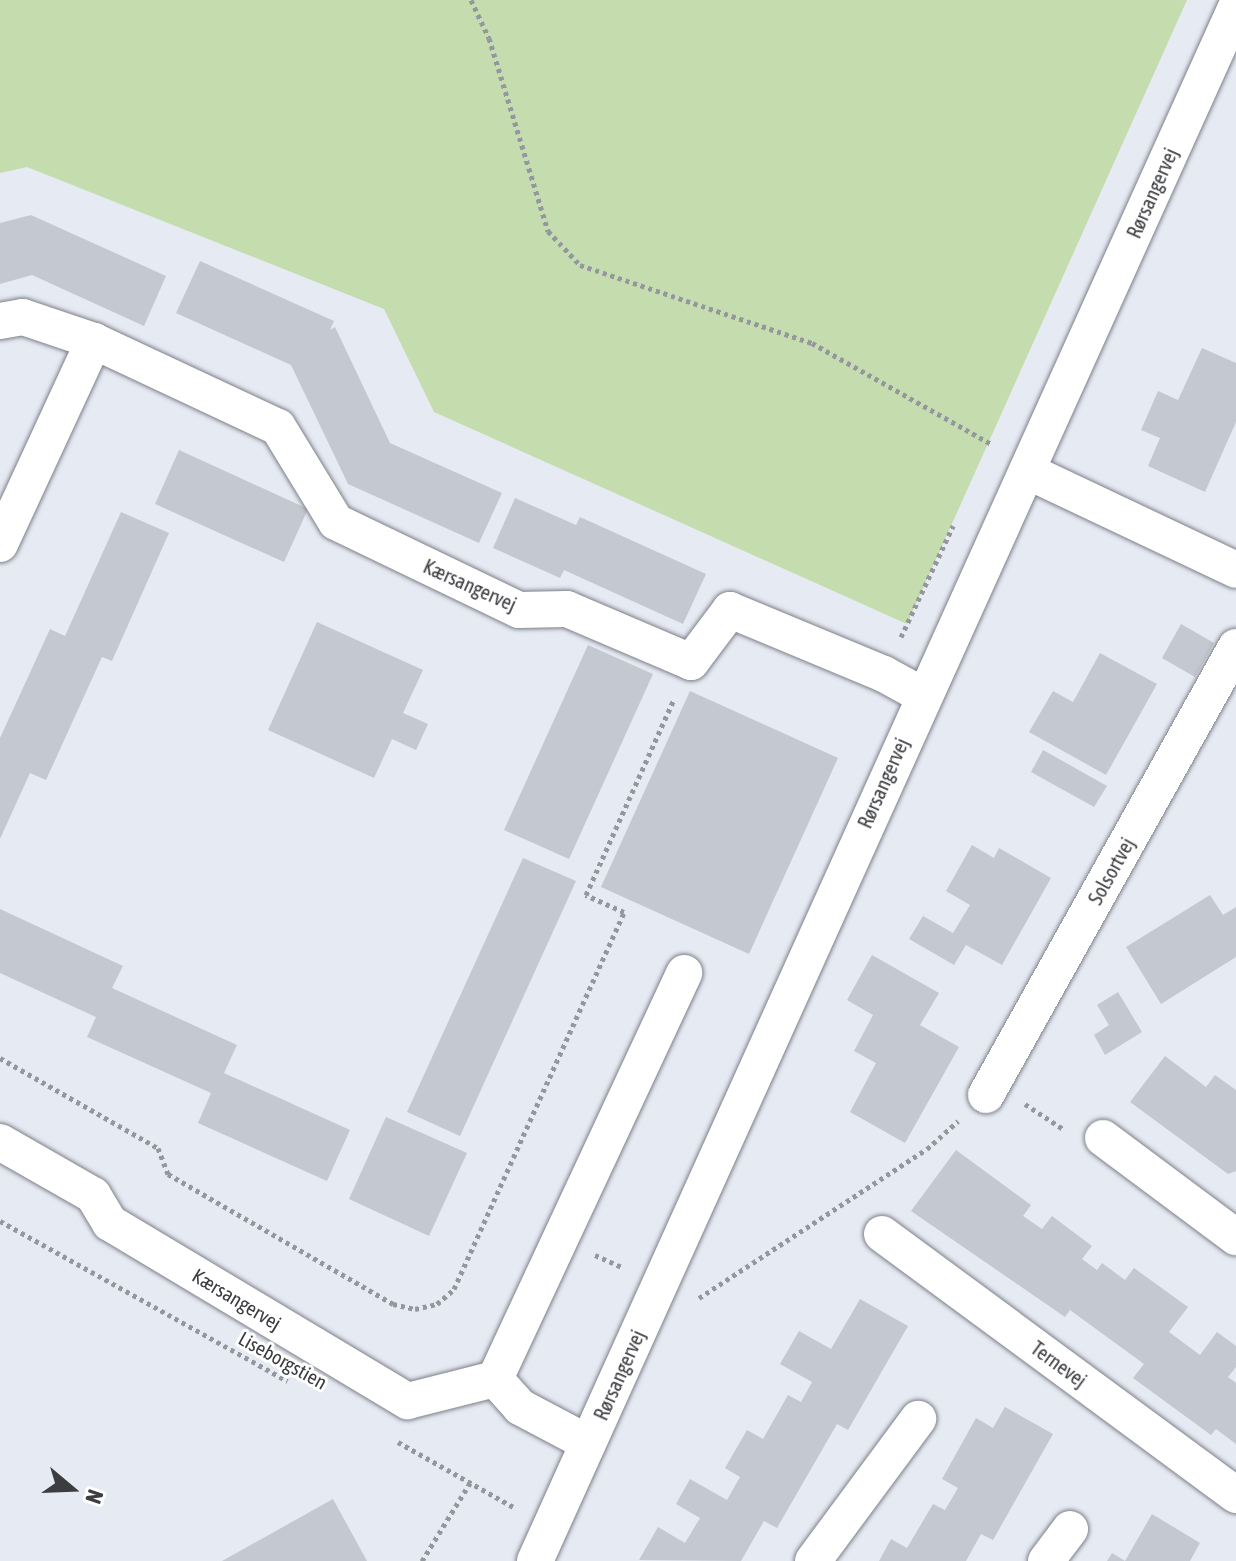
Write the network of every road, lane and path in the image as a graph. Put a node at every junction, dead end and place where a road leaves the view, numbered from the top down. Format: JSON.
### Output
{"nodes":[{"id":1,"x":471,"y":0,"type":"edge"},
{"id":2,"x":1236,"y":7,"type":"edge"},
{"id":3,"x":0,"y":321,"type":"edge"},
{"id":4,"x":94,"y":341,"type":"junction"},
{"id":5,"x":986,"y":456,"type":"dead end"},
{"id":6,"x":1027,"y":471,"type":"junction"},
{"id":7,"x":959,"y":512,"type":"dead end"},
{"id":8,"x":0,"y":544,"type":"edge"},
{"id":9,"x":1236,"y":570,"type":"edge"},
{"id":10,"x":1236,"y":647,"type":"edge"},
{"id":11,"x":691,"y":662,"type":"junction"},
{"id":12,"x":884,"y":674,"type":"junction"},
{"id":13,"x":922,"y":695,"type":"junction"},
{"id":14,"x":684,"y":973,"type":"dead end"},
{"id":15,"x":0,"y":1058,"type":"edge"},
{"id":16,"x":986,"y":1095,"type":"junction"},
{"id":17,"x":1103,"y":1138,"type":"joint"},
{"id":18,"x":0,"y":1142,"type":"edge"},
{"id":19,"x":0,"y":1221,"type":"edge"},
{"id":20,"x":882,"y":1234,"type":"dead end"},
{"id":21,"x":1236,"y":1237,"type":"edge"},
{"id":22,"x":559,"y":1239,"type":"junction"},
{"id":23,"x":652,"y":1300,"type":"junction"},
{"id":24,"x":495,"y":1379,"type":"junction"},
{"id":25,"x":290,"y":1383,"type":"dead end"},
{"id":26,"x":918,"y":1419,"type":"dead end"},
{"id":27,"x":387,"y":1436,"type":"dead end"},
{"id":28,"x":588,"y":1443,"type":"junction"},
{"id":29,"x":470,"y":1483,"type":"junction"},
{"id":30,"x":1236,"y":1495,"type":"edge"},
{"id":31,"x":550,"y":1529,"type":"junction"},
{"id":32,"x":1070,"y":1529,"type":"dead end"},
{"id":33,"x":422,"y":1561,"type":"edge"},
{"id":34,"x":535,"y":1561,"type":"edge"},
{"id":35,"x":813,"y":1561,"type":"edge"},
{"id":36,"x":1046,"y":1561,"type":"edge"}],
"edges":[{"from":1,"to":5,"type":"path"},
{"from":2,"to":6,"type":"street","name":"Rørsangervej"},
{"from":3,"to":4,"type":"street","name":"Kærsangervej"},
{"from":4,"to":8,"type":"street"},
{"from":4,"to":11,"type":"street","name":"Kærsangervej"},
{"from":6,"to":9,"type":"street"},
{"from":6,"to":13,"type":"street","name":"Rørsangervej"},
{"from":7,"to":12,"type":"path"},
{"from":10,"to":16,"type":"street","name":"Solsortvej"},
{"from":11,"to":12,"type":"street"},
{"from":11,"to":15,"type":"path"},
{"from":12,"to":13,"type":"street"},
{"from":13,"to":23,"type":"street","name":"Rørsangervej"},
{"from":14,"to":22,"type":"street"},
{"from":16,"to":17,"type":"path"},
{"from":16,"to":23,"type":"path"},
{"from":17,"to":21,"type":"street"},
{"from":18,"to":24,"type":"street","name":"Kærsangervej"},
{"from":19,"to":25,"type":"path","name":"Liseborgstien"},
{"from":20,"to":30,"type":"street","name":"Ternevej"},
{"from":22,"to":23,"type":"path"},
{"from":22,"to":24,"type":"street"},
{"from":23,"to":28,"type":"street","name":"Rørsangervej"},
{"from":24,"to":28,"type":"street"},
{"from":26,"to":35,"type":"street"},
{"from":27,"to":29,"type":"path"},
{"from":28,"to":31,"type":"street","name":"Rørsangervej"},
{"from":29,"to":31,"type":"path"},
{"from":29,"to":33,"type":"path"},
{"from":31,"to":34,"type":"street","name":"Rørsangervej"},
{"from":32,"to":36,"type":"street"}]}
